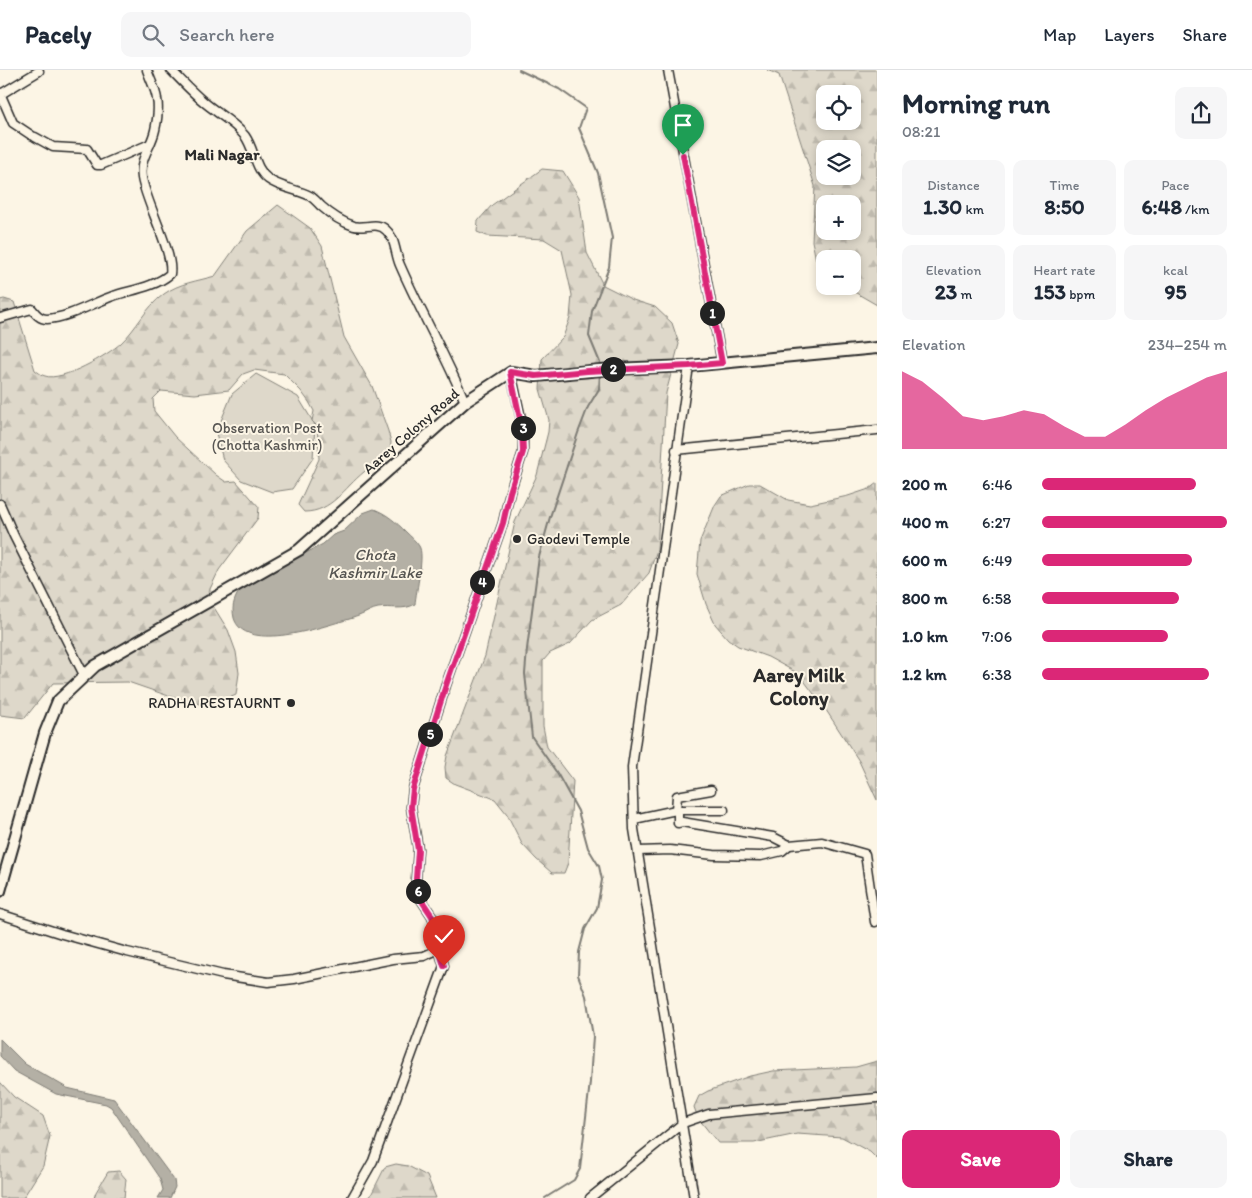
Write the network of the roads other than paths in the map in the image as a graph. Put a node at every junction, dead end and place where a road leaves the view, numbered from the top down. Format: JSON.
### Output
{"nodes":[{"id":1,"x":39,"y":70,"type":"edge"},
{"id":2,"x":147,"y":70,"type":"edge"},
{"id":3,"x":172,"y":70,"type":"edge"},
{"id":4,"x":668,"y":70,"type":"edge"},
{"id":5,"x":0,"y":94,"type":"edge"},
{"id":6,"x":150,"y":144,"type":"junction"},
{"id":7,"x":0,"y":318,"type":"edge"},
{"id":8,"x":877,"y":348,"type":"edge"},
{"id":9,"x":722,"y":363,"type":"junction"},
{"id":10,"x":689,"y":366,"type":"junction"},
{"id":11,"x":510,"y":372,"type":"junction"},
{"id":12,"x":465,"y":402,"type":"junction"},
{"id":13,"x":877,"y":430,"type":"edge"},
{"id":14,"x":676,"y":450,"type":"junction"},
{"id":15,"x":0,"y":504,"type":"edge"},
{"id":16,"x":84,"y":675,"type":"junction"},
{"id":17,"x":711,"y":790,"type":"dead end"},
{"id":18,"x":676,"y":810,"type":"junction"},
{"id":19,"x":724,"y":810,"type":"dead end"},
{"id":20,"x":634,"y":819,"type":"junction"},
{"id":21,"x":789,"y":845,"type":"junction"},
{"id":22,"x":638,"y":851,"type":"junction"},
{"id":23,"x":0,"y":891,"type":"edge"},
{"id":24,"x":0,"y":914,"type":"edge"},
{"id":25,"x":875,"y":922,"type":"dead end"},
{"id":26,"x":439,"y":949,"type":"junction"},
{"id":27,"x":877,"y":1098,"type":"edge"},
{"id":28,"x":683,"y":1123,"type":"junction"},
{"id":29,"x":352,"y":1198,"type":"edge"},
{"id":30,"x":590,"y":1198,"type":"edge"},
{"id":31,"x":694,"y":1198,"type":"edge"}],
"edges":[{"from":1,"to":5,"type":"street"},
{"from":2,"to":6,"type":"street"},
{"from":3,"to":12,"type":"street"},
{"from":4,"to":9,"type":"street"},
{"from":5,"to":6,"type":"street"},
{"from":6,"to":7,"type":"street"},
{"from":8,"to":9,"type":"main road"},
{"from":9,"to":10,"type":"main road"},
{"from":10,"to":11,"type":"main road"},
{"from":10,"to":14,"type":"street"},
{"from":11,"to":12,"type":"main road","name":"Aarey Colony Road"},
{"from":11,"to":26,"type":"street"},
{"from":12,"to":16,"type":"main road","name":"Aarey Colony Road"},
{"from":13,"to":14,"type":"street"},
{"from":14,"to":20,"type":"street"},
{"from":15,"to":16,"type":"street"},
{"from":16,"to":23,"type":"main road","name":"Aarey Colony Road"},
{"from":17,"to":18,"type":"street"},
{"from":18,"to":19,"type":"street"},
{"from":18,"to":20,"type":"street"},
{"from":18,"to":21,"type":"street"},
{"from":20,"to":22,"type":"street"},
{"from":21,"to":22,"type":"street"},
{"from":21,"to":25,"type":"street"},
{"from":22,"to":28,"type":"street"},
{"from":24,"to":26,"type":"street"},
{"from":26,"to":29,"type":"street"},
{"from":27,"to":28,"type":"street"},
{"from":28,"to":30,"type":"street"},
{"from":28,"to":31,"type":"street"}]}
